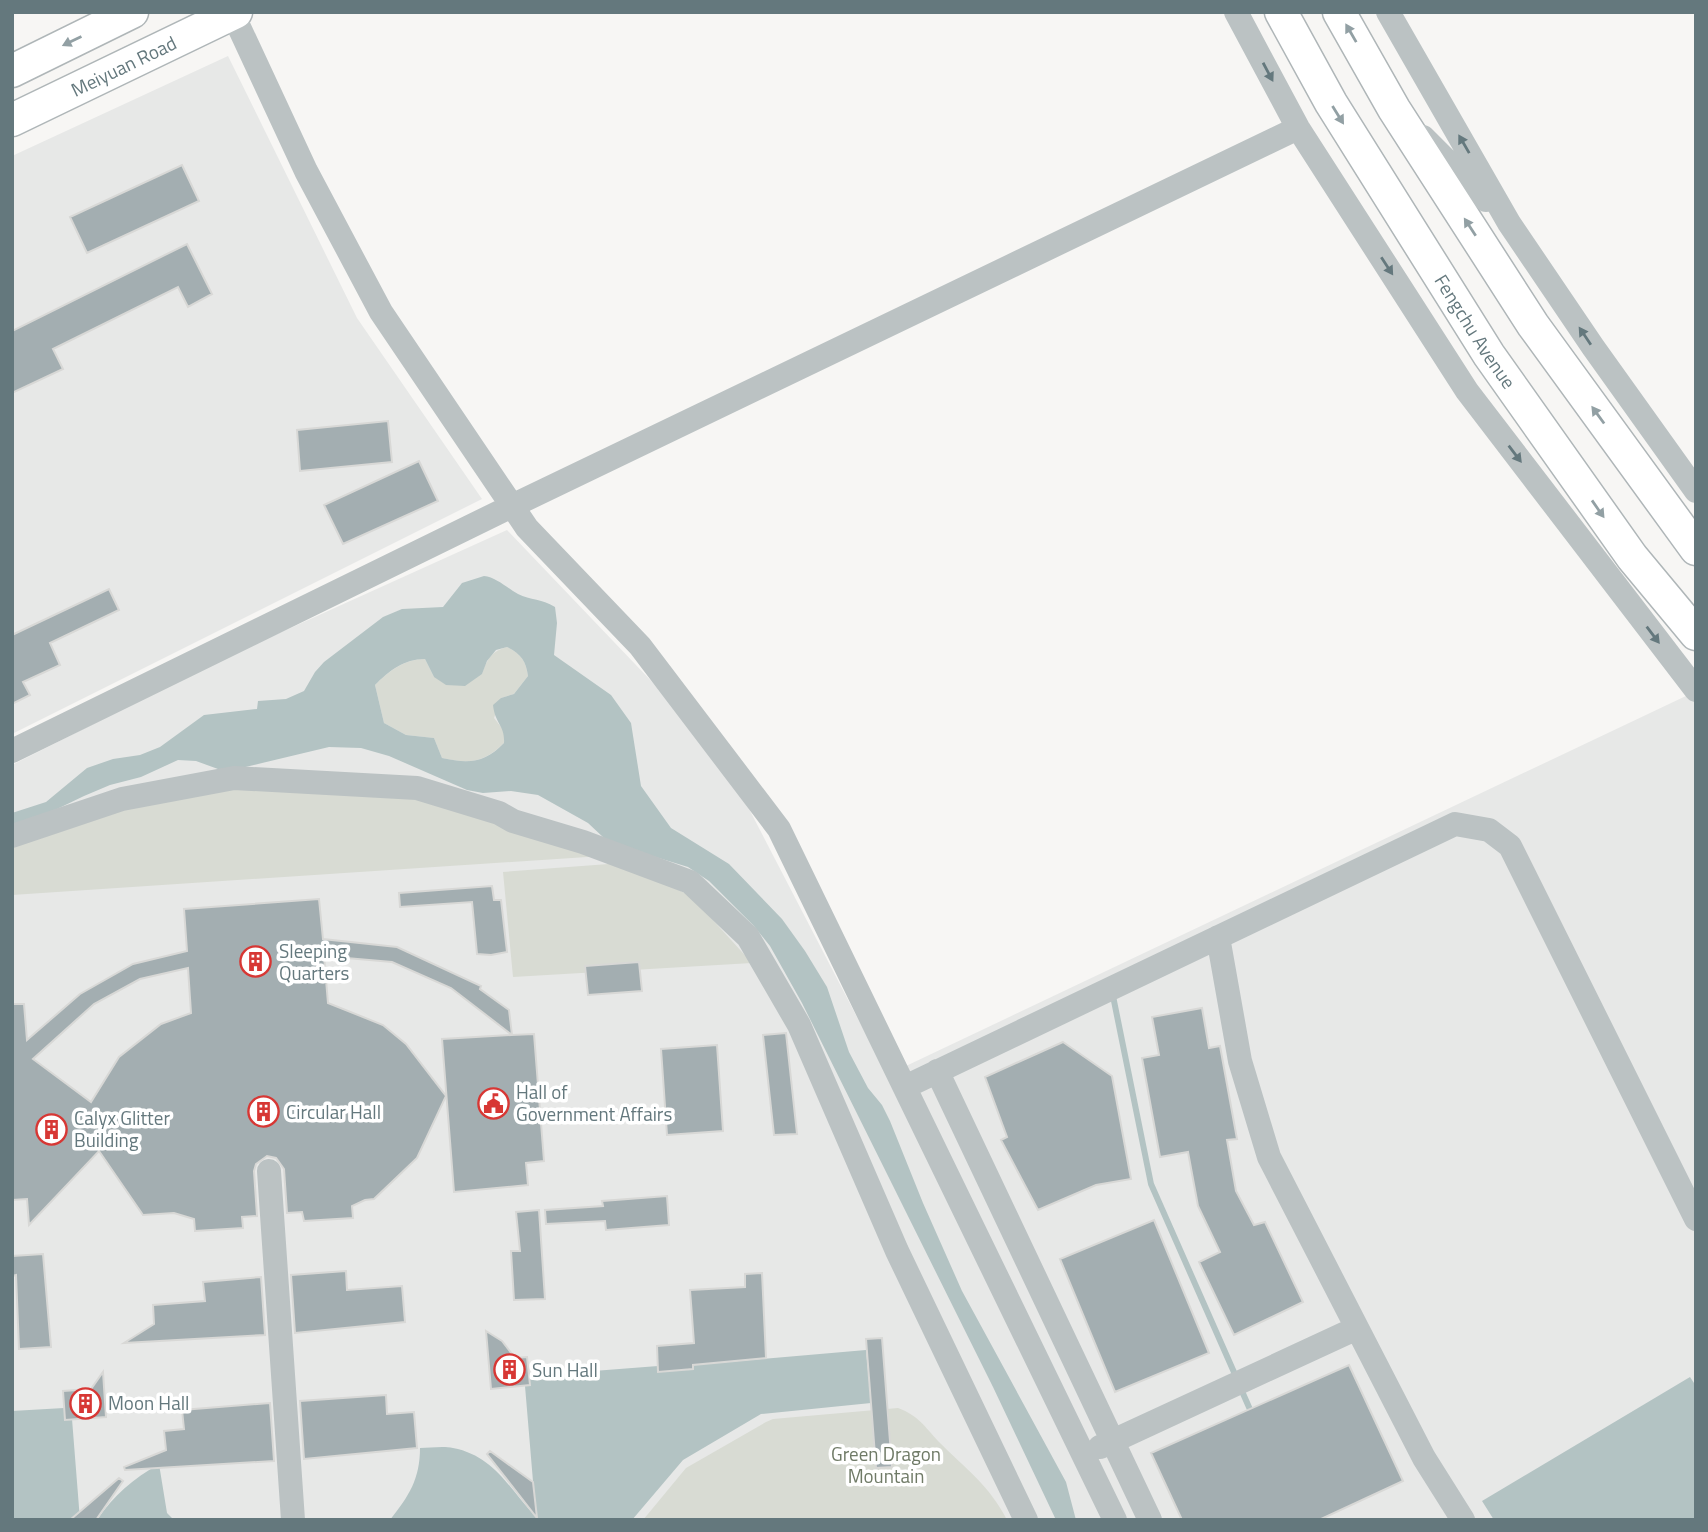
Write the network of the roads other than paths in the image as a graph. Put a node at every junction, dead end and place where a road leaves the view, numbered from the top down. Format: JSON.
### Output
{"nodes":[{"id":1,"x":132,"y":12,"type":"edge"},
{"id":2,"x":1236,"y":12,"type":"edge"},
{"id":3,"x":1281,"y":12,"type":"edge"},
{"id":4,"x":1339,"y":12,"type":"edge"},
{"id":5,"x":1388,"y":12,"type":"edge"},
{"id":6,"x":234,"y":13,"type":"edge"},
{"id":7,"x":12,"y":71,"type":"edge"},
{"id":8,"x":1394,"y":109,"type":"junction"},
{"id":9,"x":12,"y":120,"type":"edge"},
{"id":10,"x":1298,"y":128,"type":"junction"},
{"id":11,"x":1509,"y":223,"type":"junction"},
{"id":12,"x":1696,"y":491,"type":"edge"},
{"id":13,"x":512,"y":506,"type":"junction"},
{"id":14,"x":1696,"y":550,"type":"edge"},
{"id":15,"x":1696,"y":634,"type":"edge"},
{"id":16,"x":1696,"y":690,"type":"edge"},
{"id":17,"x":12,"y":751,"type":"edge"},
{"id":18,"x":12,"y":836,"type":"edge"},
{"id":19,"x":1218,"y":937,"type":"junction"},
{"id":20,"x":937,"y":1071,"type":"junction"},
{"id":21,"x":905,"y":1087,"type":"junction"},
{"id":22,"x":270,"y":1171,"type":"dead end"},
{"id":23,"x":1696,"y":1219,"type":"edge"},
{"id":24,"x":1357,"y":1328,"type":"junction"},
{"id":25,"x":1113,"y":1441,"type":"junction"},
{"id":26,"x":1083,"y":1454,"type":"junction"},
{"id":27,"x":293,"y":1520,"type":"edge"},
{"id":28,"x":1026,"y":1520,"type":"edge"},
{"id":29,"x":1115,"y":1520,"type":"edge"},
{"id":30,"x":1150,"y":1520,"type":"edge"},
{"id":31,"x":1463,"y":1520,"type":"edge"}],
"edges":[{"from":1,"to":7,"type":"main road","one_way":true},
{"from":2,"to":10,"type":"street","one_way":true},
{"from":3,"to":15,"type":"main road","name":"Fengchu Avenue","one_way":true},
{"from":8,"to":4,"type":"main road","one_way":true},
{"from":11,"to":5,"type":"street","one_way":true},
{"from":6,"to":9,"type":"main road","name":"Meiyuan Road"},
{"from":6,"to":13,"type":"street"},
{"from":8,"to":11,"type":"street"},
{"from":14,"to":8,"type":"main road","one_way":true},
{"from":10,"to":13,"type":"street"},
{"from":10,"to":16,"type":"street","one_way":true},
{"from":12,"to":11,"type":"street","one_way":true},
{"from":13,"to":17,"type":"street"},
{"from":13,"to":21,"type":"street"},
{"from":18,"to":28,"type":"street"},
{"from":19,"to":20,"type":"street"},
{"from":19,"to":23,"type":"street"},
{"from":19,"to":24,"type":"street"},
{"from":20,"to":21,"type":"street"},
{"from":20,"to":25,"type":"street"},
{"from":21,"to":26,"type":"street"},
{"from":22,"to":27,"type":"street"},
{"from":24,"to":25,"type":"street"},
{"from":24,"to":31,"type":"street"},
{"from":25,"to":26,"type":"street"},
{"from":25,"to":30,"type":"street"},
{"from":26,"to":29,"type":"street"}]}
